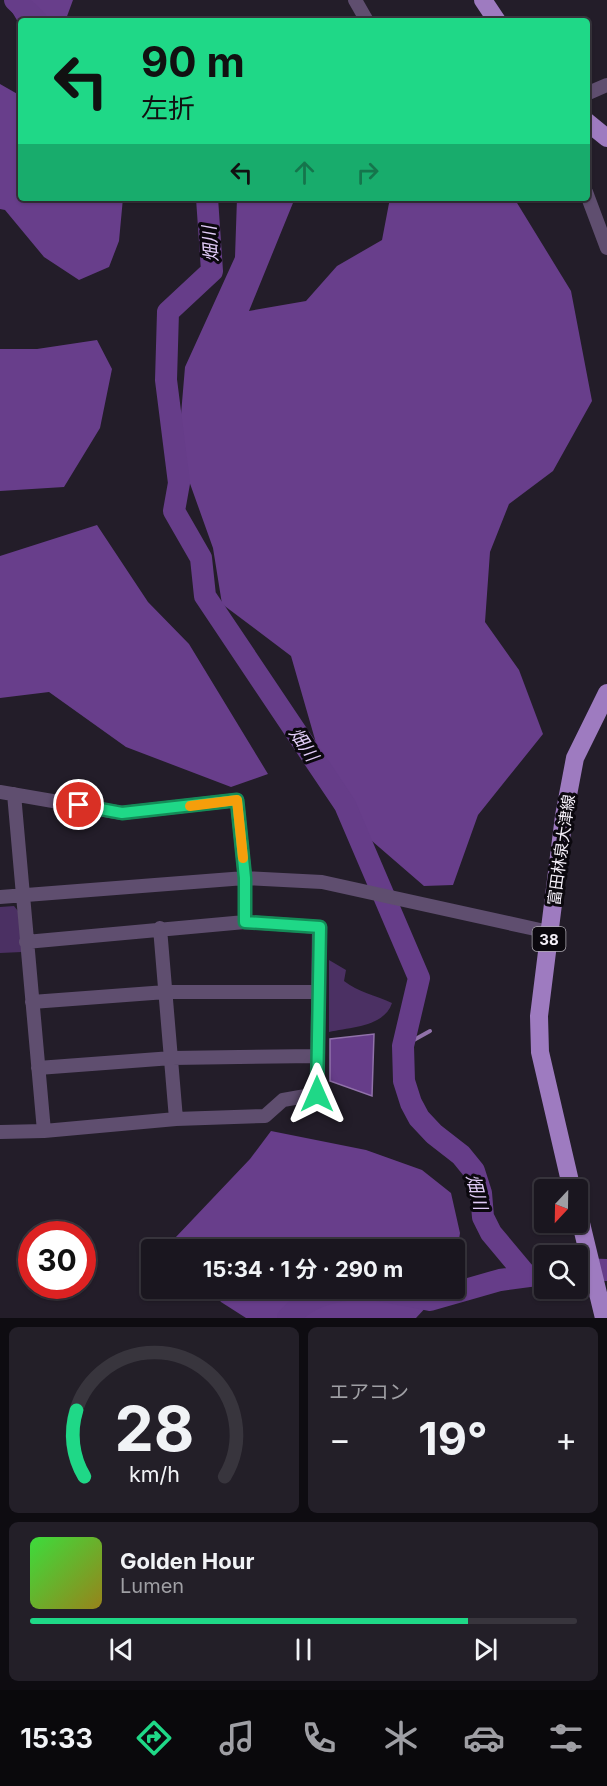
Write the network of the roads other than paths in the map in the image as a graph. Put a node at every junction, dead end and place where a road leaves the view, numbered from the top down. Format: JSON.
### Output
{"nodes":[{"id":1,"x":355,"y":0,"type":"edge"},
{"id":2,"x":483,"y":0,"type":"edge"},
{"id":3,"x":365,"y":18,"type":"edge"},
{"id":4,"x":495,"y":18,"type":"edge"},
{"id":5,"x":607,"y":85,"type":"edge"},
{"id":6,"x":590,"y":92,"type":"edge"},
{"id":7,"x":590,"y":124,"type":"edge"},
{"id":8,"x":607,"y":138,"type":"edge"},
{"id":9,"x":589,"y":201,"type":"edge"},
{"id":10,"x":607,"y":248,"type":"edge"},
{"id":11,"x":607,"y":693,"type":"edge"},
{"id":12,"x":7,"y":793,"type":"edge"},
{"id":13,"x":245,"y":878,"type":"junction"},
{"id":14,"x":22,"y":896,"type":"junction"},
{"id":15,"x":0,"y":897,"type":"edge"},
{"id":16,"x":245,"y":922,"type":"junction"},
{"id":17,"x":160,"y":928,"type":"junction"},
{"id":18,"x":549,"y":932,"type":"junction"},
{"id":19,"x":26,"y":942,"type":"junction"},
{"id":20,"x":166,"y":992,"type":"junction"},
{"id":21,"x":318,"y":992,"type":"junction"},
{"id":22,"x":32,"y":1002,"type":"junction"},
{"id":23,"x":317,"y":1056,"type":"junction"},
{"id":24,"x":172,"y":1058,"type":"junction"},
{"id":25,"x":38,"y":1068,"type":"junction"},
{"id":26,"x":176,"y":1119,"type":"junction"},
{"id":27,"x":44,"y":1131,"type":"junction"},
{"id":28,"x":0,"y":1132,"type":"edge"},
{"id":29,"x":569,"y":1179,"type":"edge"},
{"id":30,"x":584,"y":1233,"type":"edge"},
{"id":31,"x":604,"y":1318,"type":"edge"}],
"edges":[{"from":1,"to":3,"type":"street"},
{"from":2,"to":4,"type":"main road"},
{"from":5,"to":6,"type":"street"},
{"from":7,"to":8,"type":"main road"},
{"from":9,"to":10,"type":"street"},
{"from":11,"to":18,"type":"main road","name":"富田林泉大津線","number":"38"},
{"from":12,"to":13,"type":"street"},
{"from":12,"to":14,"type":"street"},
{"from":13,"to":14,"type":"street"},
{"from":13,"to":16,"type":"street"},
{"from":13,"to":18,"type":"street"},
{"from":14,"to":15,"type":"street"},
{"from":14,"to":19,"type":"street"},
{"from":16,"to":17,"type":"street"},
{"from":16,"to":21,"type":"street"},
{"from":17,"to":19,"type":"street"},
{"from":17,"to":20,"type":"street"},
{"from":18,"to":29,"type":"main road","name":"富田林泉大津線","number":"38"},
{"from":19,"to":22,"type":"street"},
{"from":20,"to":21,"type":"street"},
{"from":20,"to":22,"type":"street"},
{"from":20,"to":24,"type":"street"},
{"from":21,"to":23,"type":"street"},
{"from":22,"to":25,"type":"street"},
{"from":23,"to":24,"type":"street"},
{"from":23,"to":26,"type":"street"},
{"from":24,"to":25,"type":"street"},
{"from":24,"to":26,"type":"street"},
{"from":25,"to":27,"type":"street"},
{"from":26,"to":27,"type":"street"},
{"from":27,"to":28,"type":"street"},
{"from":30,"to":31,"type":"main road"}]}
